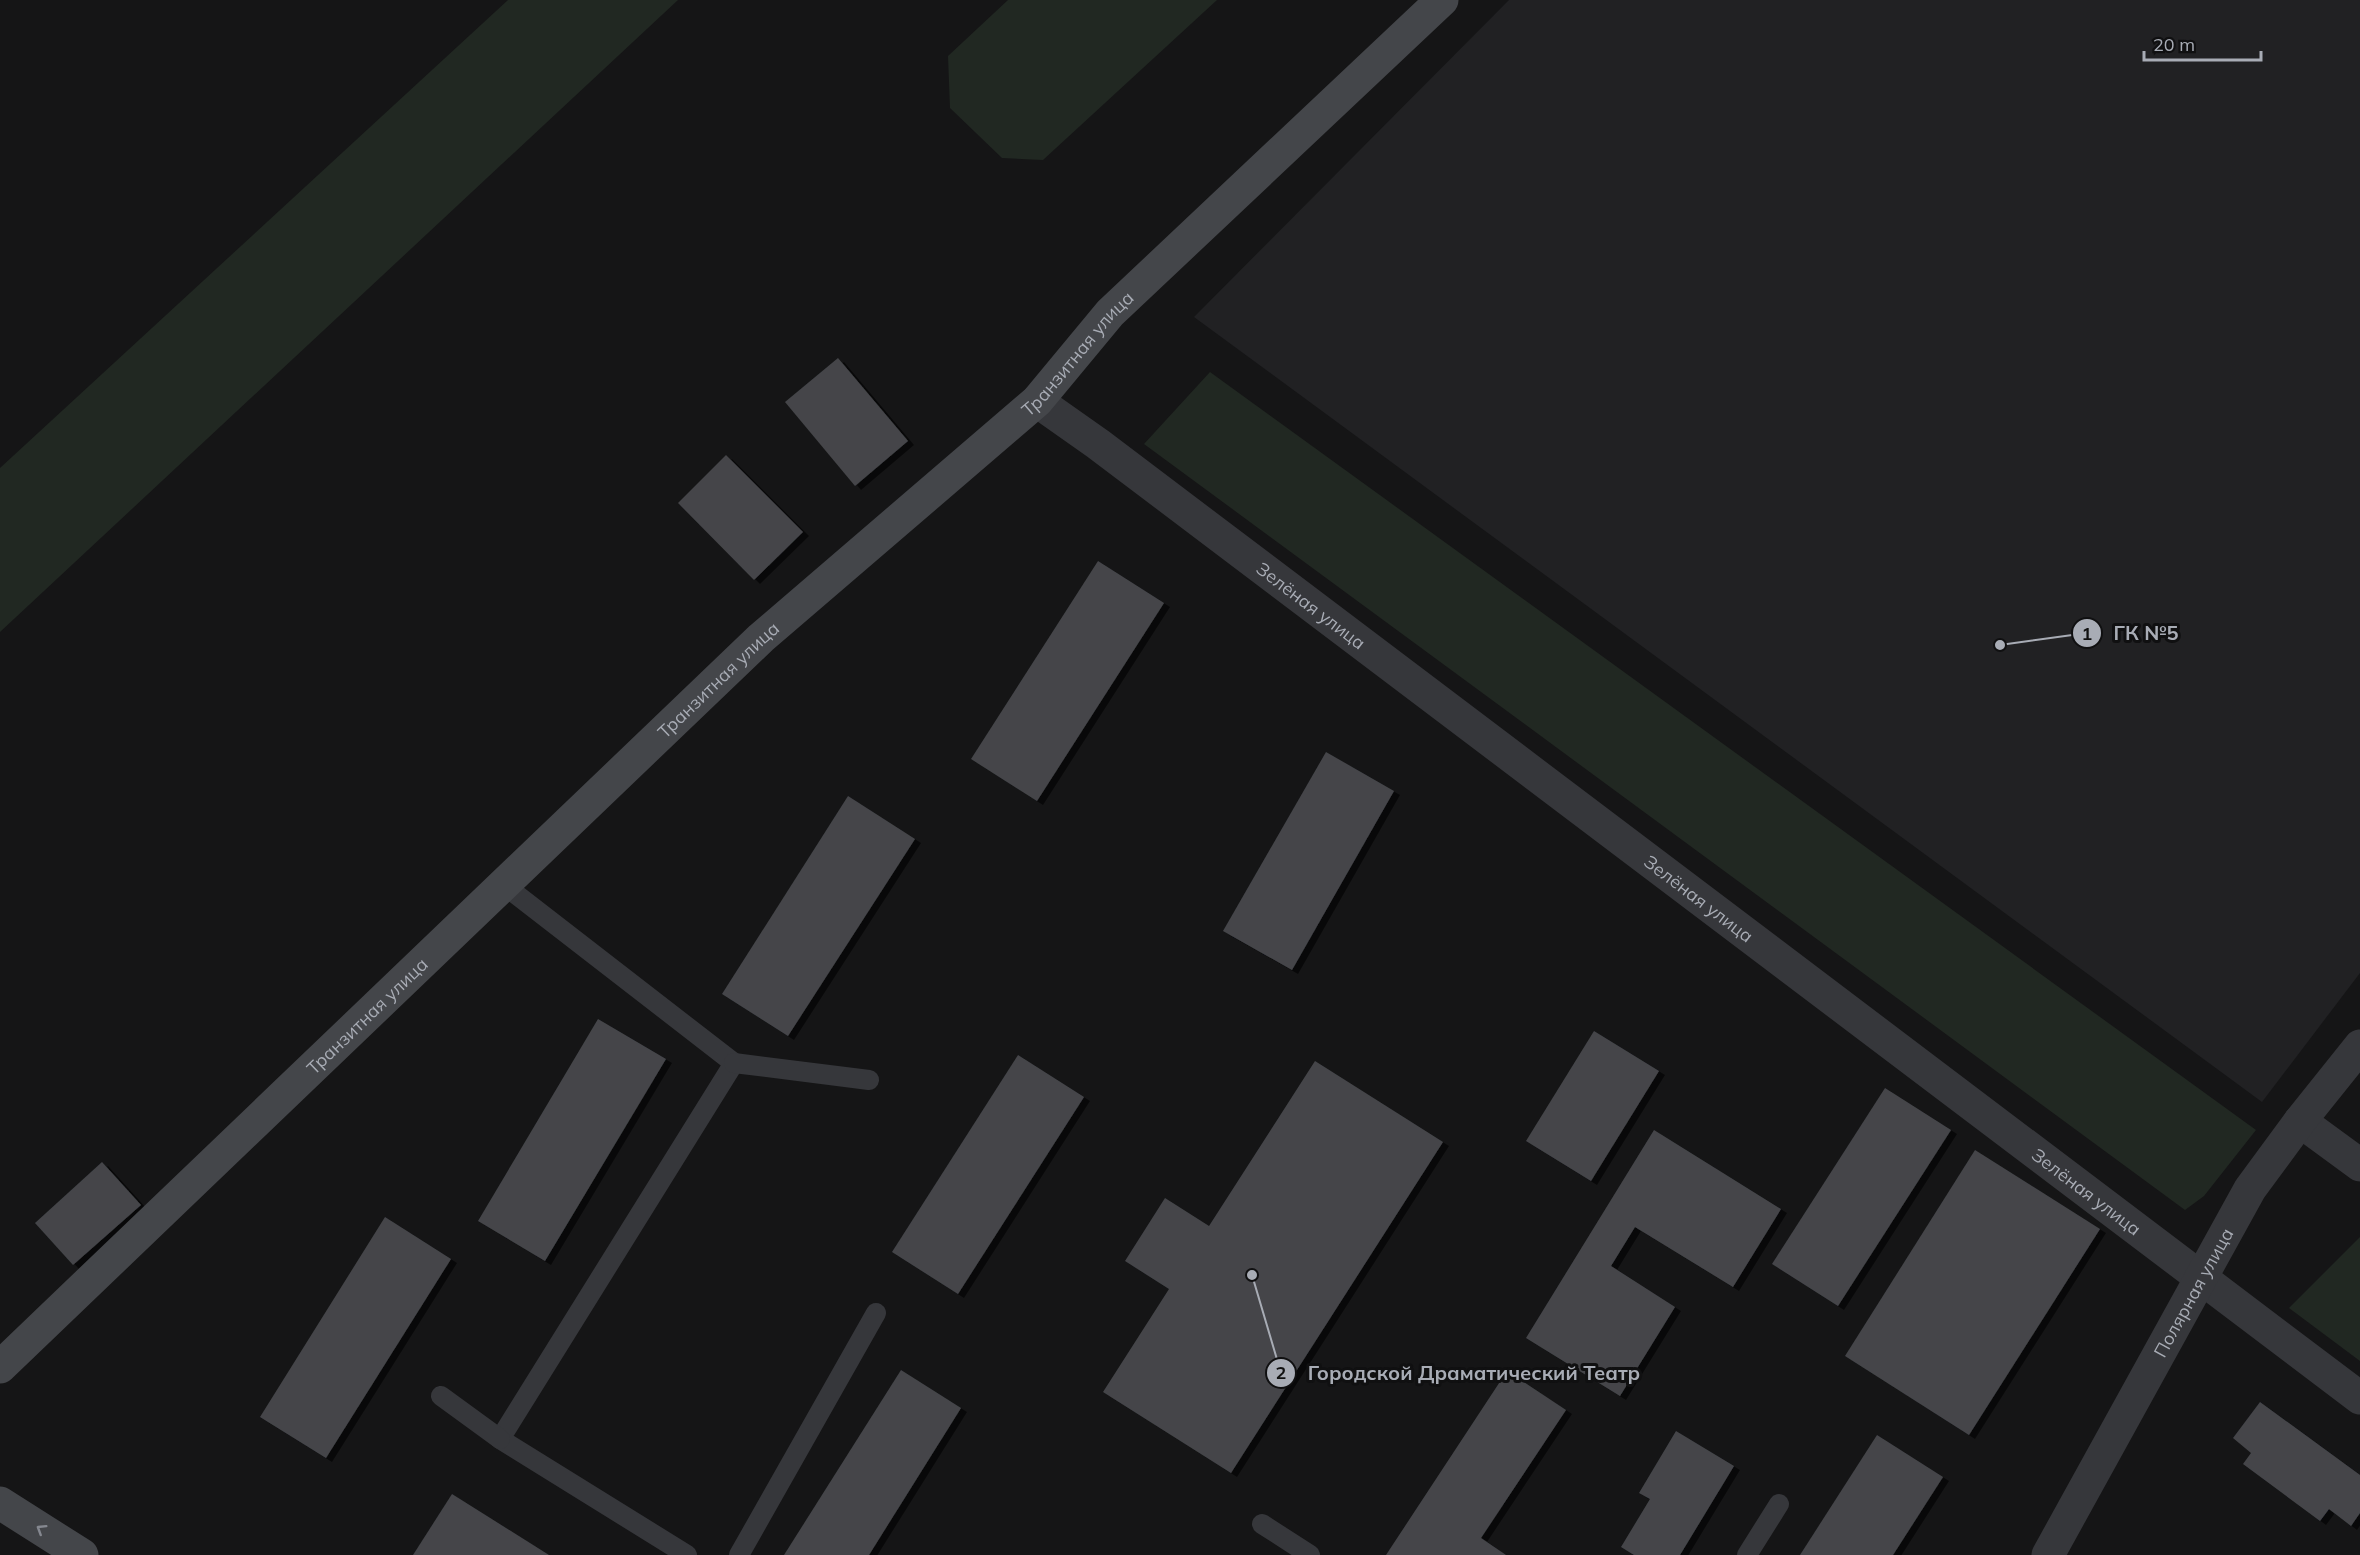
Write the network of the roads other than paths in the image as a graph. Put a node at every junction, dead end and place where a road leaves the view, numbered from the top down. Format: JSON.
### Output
{"nodes":[{"id":1,"x":1442,"y":0,"type":"edge"},
{"id":2,"x":1037,"y":401,"type":"junction"},
{"id":3,"x":504,"y":885,"type":"junction"},
{"id":4,"x":2360,"y":1046,"type":"edge"},
{"id":5,"x":734,"y":1063,"type":"junction"},
{"id":6,"x":869,"y":1080,"type":"dead end"},
{"id":7,"x":2300,"y":1121,"type":"junction"},
{"id":8,"x":2360,"y":1165,"type":"edge"},
{"id":9,"x":2202,"y":1279,"type":"junction"},
{"id":10,"x":876,"y":1312,"type":"dead end"},
{"id":11,"x":0,"y":1367,"type":"edge"},
{"id":12,"x":441,"y":1396,"type":"dead end"},
{"id":13,"x":2360,"y":1398,"type":"edge"},
{"id":14,"x":500,"y":1439,"type":"junction"},
{"id":15,"x":0,"y":1503,"type":"edge"},
{"id":16,"x":1779,"y":1504,"type":"dead end"},
{"id":17,"x":1262,"y":1524,"type":"dead end"},
{"id":18,"x":82,"y":1555,"type":"edge"},
{"id":19,"x":687,"y":1555,"type":"edge"},
{"id":20,"x":739,"y":1555,"type":"edge"},
{"id":21,"x":1310,"y":1555,"type":"edge"},
{"id":22,"x":1747,"y":1555,"type":"edge"},
{"id":23,"x":2048,"y":1555,"type":"edge"}],
"edges":[{"from":1,"to":2,"type":"street","name":"Транзитная улица"},
{"from":2,"to":3,"type":"street","name":"Транзитная улица"},
{"from":2,"to":9,"type":"street","name":"Зелёная улица"},
{"from":3,"to":5,"type":"lane"},
{"from":3,"to":11,"type":"street","name":"Транзитная улица"},
{"from":4,"to":7,"type":"street","name":"Полярная улица"},
{"from":5,"to":6,"type":"lane"},
{"from":5,"to":14,"type":"lane"},
{"from":7,"to":8,"type":"street"},
{"from":7,"to":9,"type":"street","name":"Полярная улица"},
{"from":9,"to":13,"type":"street","name":"Зелёная улица"},
{"from":9,"to":23,"type":"street","name":"Полярная улица"},
{"from":10,"to":20,"type":"lane"},
{"from":12,"to":14,"type":"lane"},
{"from":14,"to":19,"type":"lane"},
{"from":18,"to":15,"type":"street","one_way":true},
{"from":16,"to":22,"type":"lane"},
{"from":17,"to":21,"type":"lane"}]}
